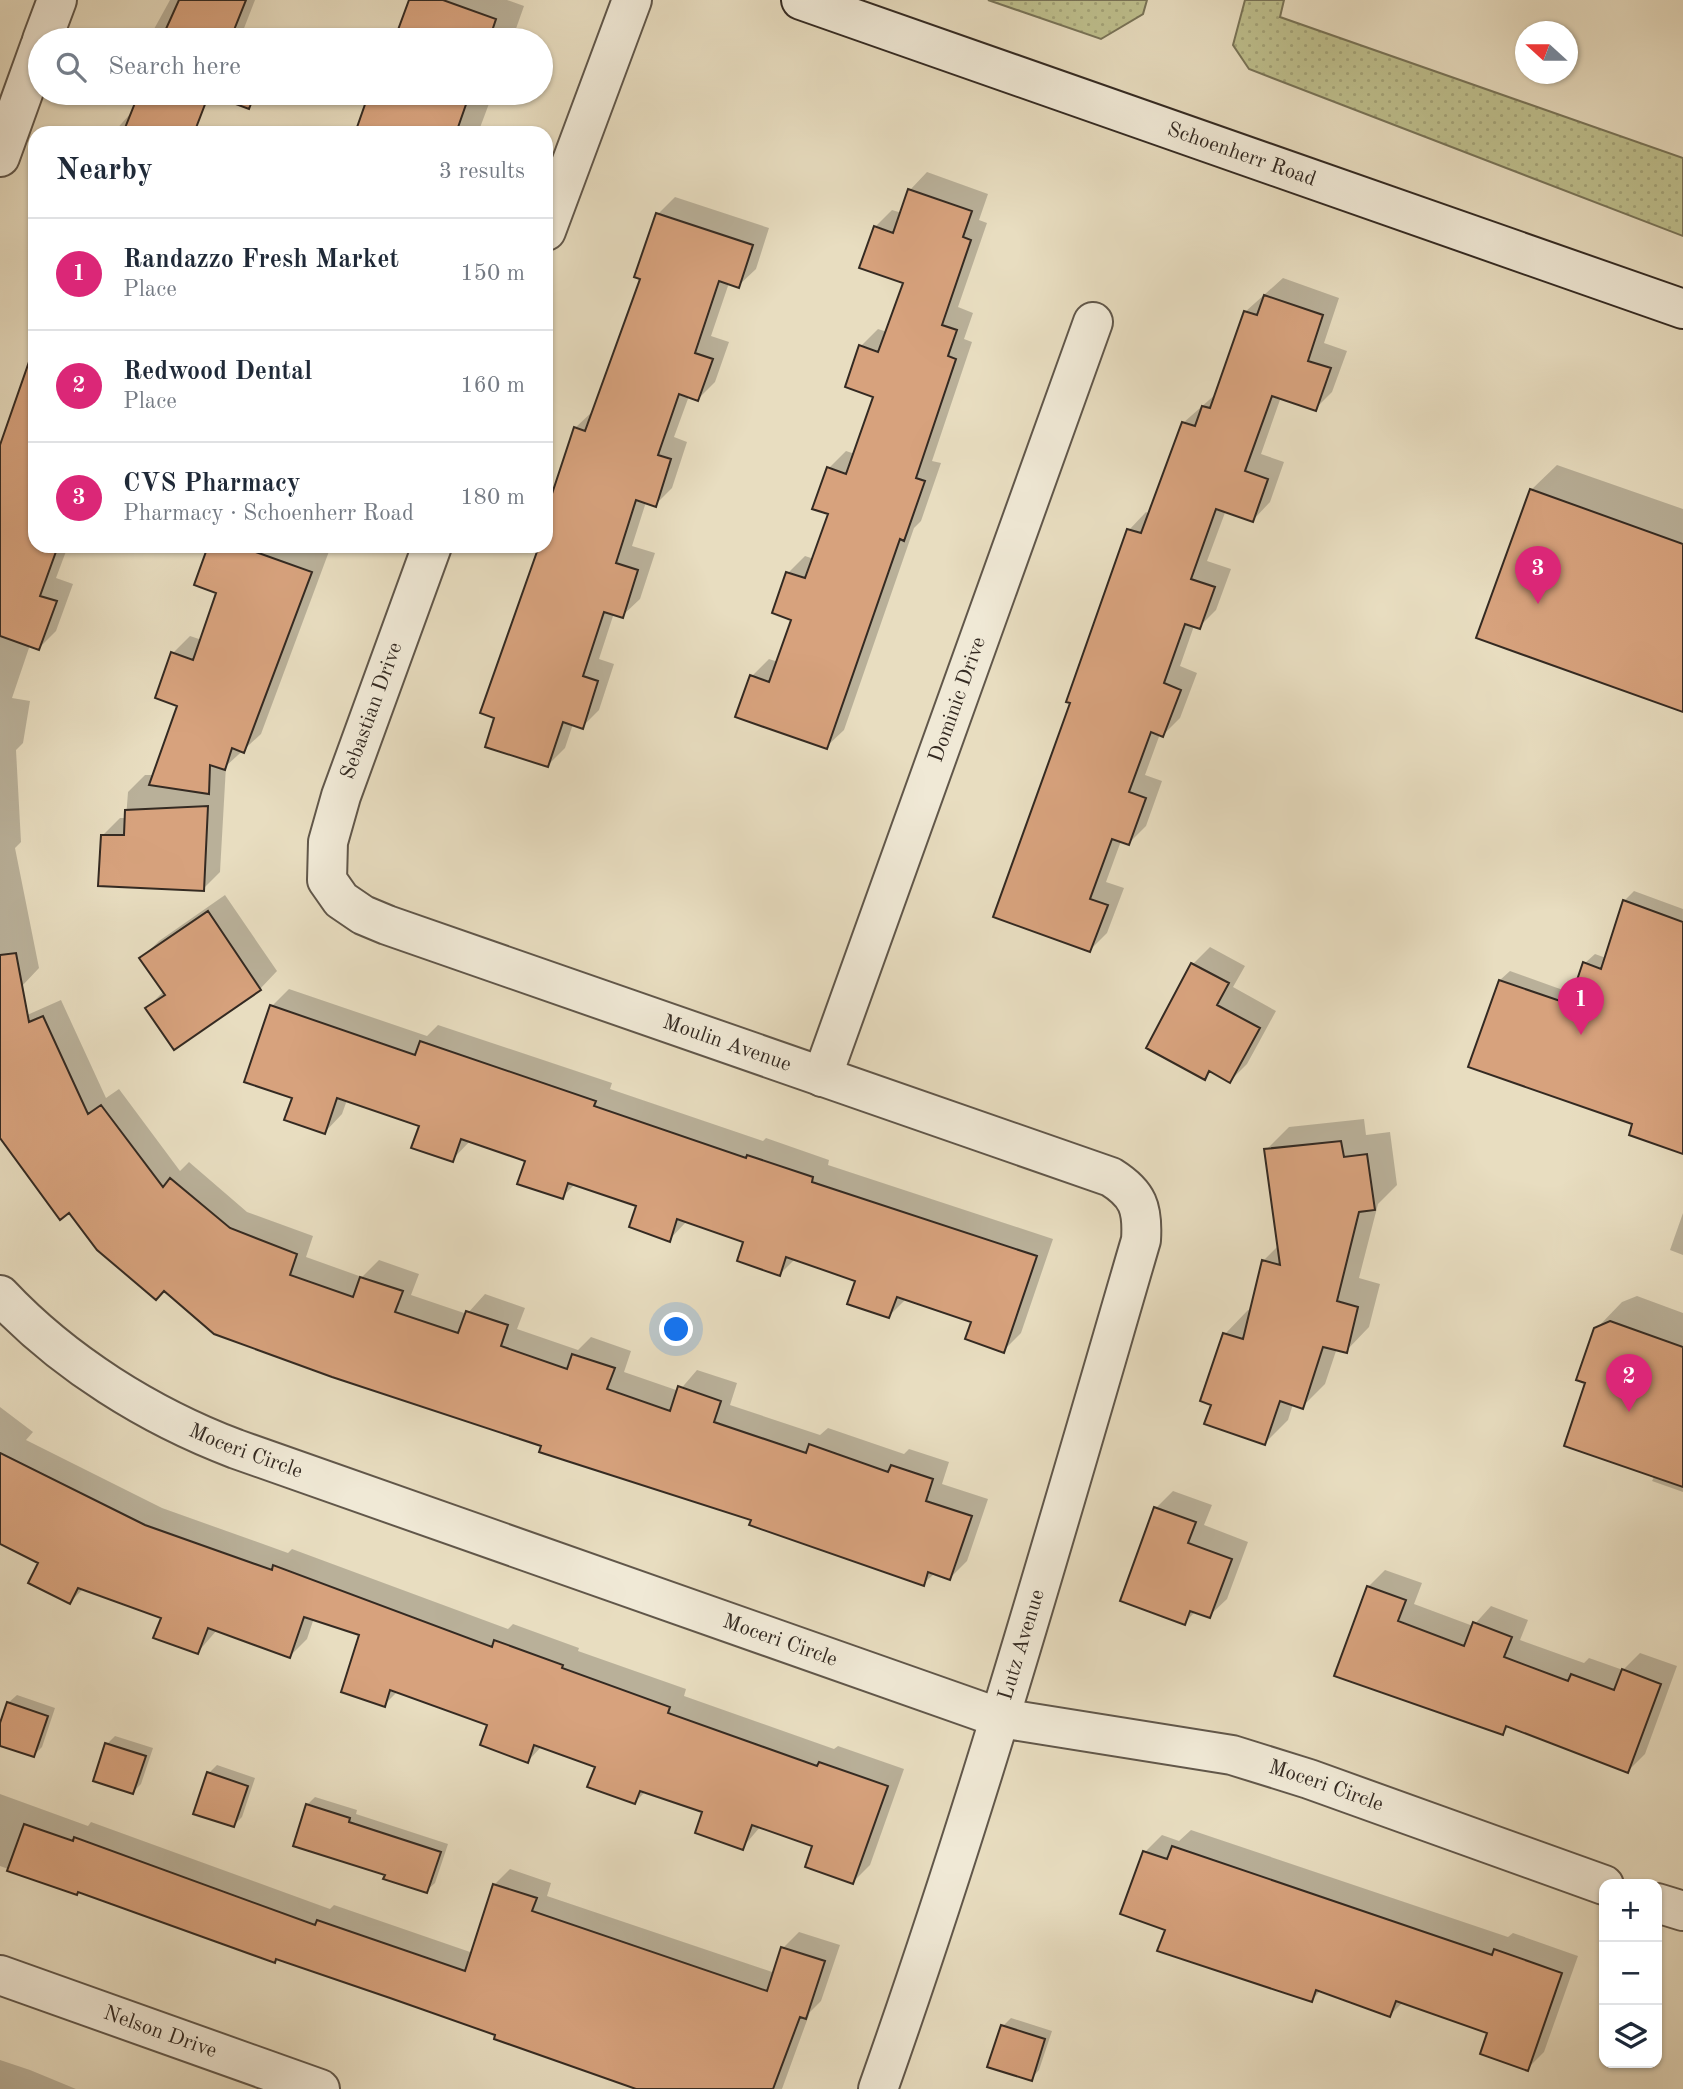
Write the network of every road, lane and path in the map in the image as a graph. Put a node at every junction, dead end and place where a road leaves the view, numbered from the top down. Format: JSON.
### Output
{"nodes":[{"id":1,"x":57,"y":0,"type":"edge"},
{"id":2,"x":632,"y":0,"type":"edge"},
{"id":3,"x":801,"y":0,"type":"edge"},
{"id":4,"x":46,"y":28,"type":"edge"},
{"id":5,"x":28,"y":79,"type":"edge"},
{"id":6,"x":0,"y":157,"type":"edge"},
{"id":7,"x":553,"y":212,"type":"edge"},
{"id":8,"x":1683,"y":309,"type":"edge"},
{"id":9,"x":1093,"y":322,"type":"dead end"},
{"id":10,"x":429,"y":553,"type":"edge"},
{"id":11,"x":327,"y":880,"type":"joint"},
{"id":12,"x":822,"y":1077,"type":"junction"},
{"id":13,"x":1135,"y":1198,"type":"joint"},
{"id":14,"x":0,"y":1294,"type":"edge"},
{"id":15,"x":1000,"y":1718,"type":"junction"},
{"id":16,"x":1599,"y":1883,"type":"edge"},
{"id":17,"x":1662,"y":1905,"type":"edge"},
{"id":18,"x":1683,"y":1911,"type":"edge"},
{"id":19,"x":0,"y":1975,"type":"edge"},
{"id":20,"x":320,"y":2089,"type":"edge"},
{"id":21,"x":878,"y":2089,"type":"edge"}],
"edges":[{"from":1,"to":4,"type":"street"},
{"from":2,"to":7,"type":"street"},
{"from":3,"to":8,"type":"street","name":"Schoenherr Road"},
{"from":5,"to":6,"type":"street"},
{"from":9,"to":12,"type":"street","name":"Dominic Drive"},
{"from":10,"to":11,"type":"street","name":"Sebastian Drive"},
{"from":11,"to":12,"type":"street","name":"Moulin Avenue"},
{"from":12,"to":13,"type":"street","name":"Moulin Avenue"},
{"from":13,"to":15,"type":"street","name":"Lutz Avenue"},
{"from":14,"to":15,"type":"street","name":"Moceri Circle"},
{"from":15,"to":16,"type":"street","name":"Moceri Circle"},
{"from":15,"to":21,"type":"street","name":"Lutz Avenue"},
{"from":17,"to":18,"type":"street"},
{"from":19,"to":20,"type":"street","name":"Nelson Drive"}]}
